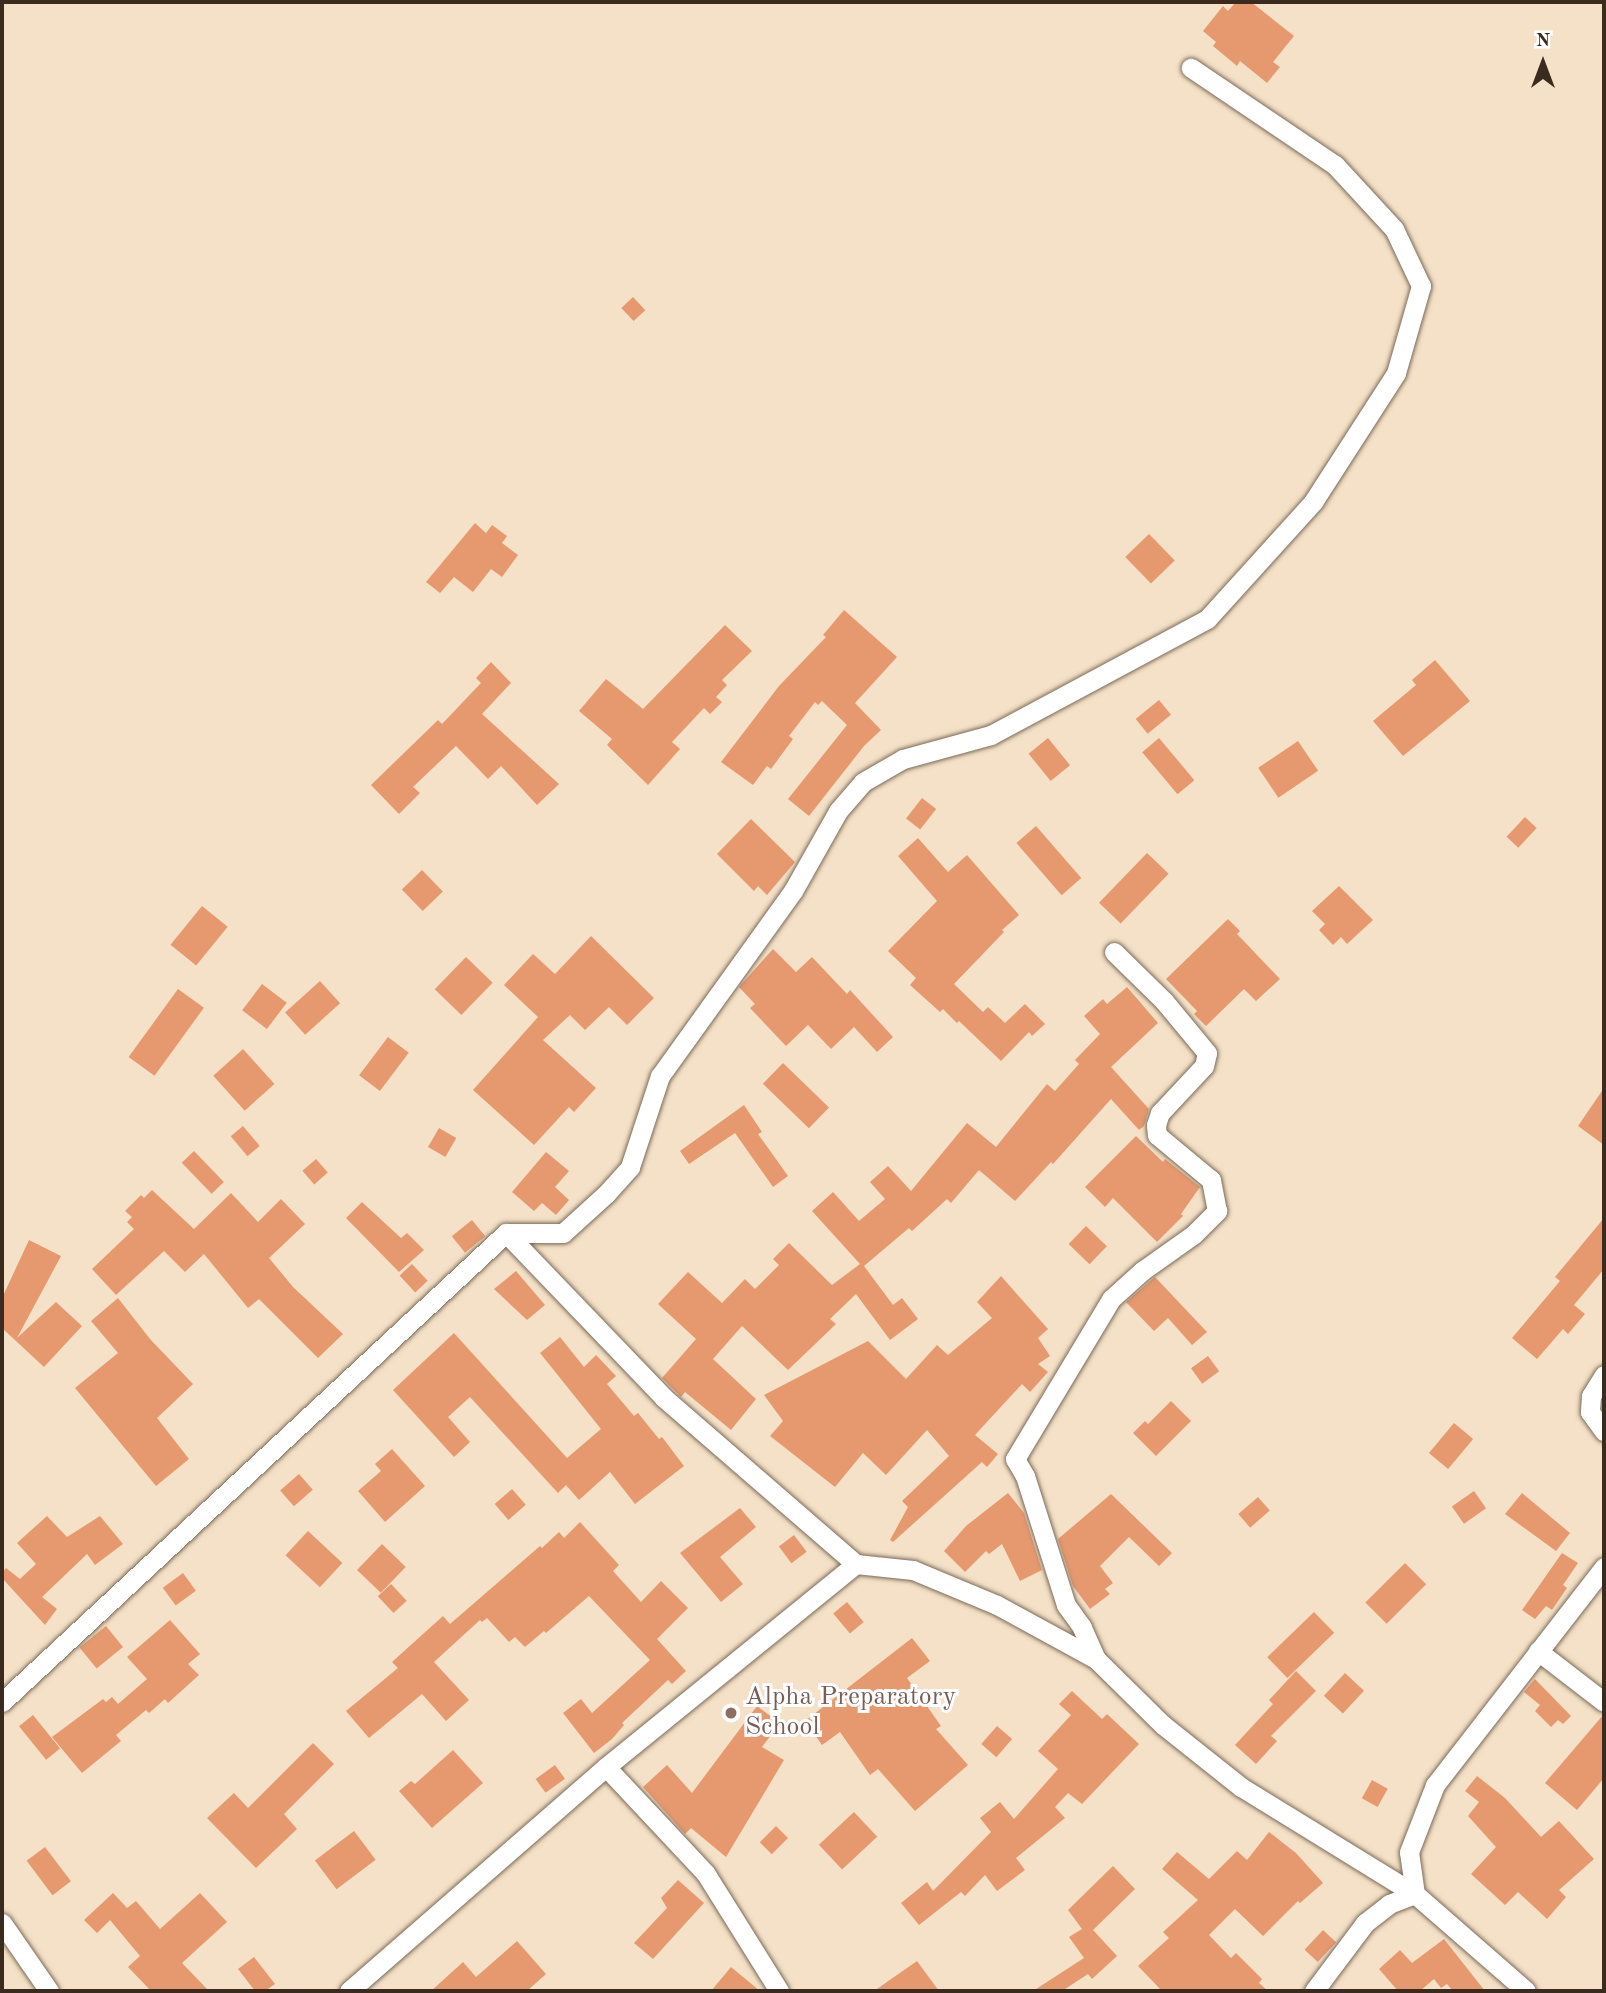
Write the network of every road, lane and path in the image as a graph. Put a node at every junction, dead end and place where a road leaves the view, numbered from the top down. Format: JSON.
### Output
{"nodes":[{"id":1,"x":1191,"y":68,"type":"dead end"},
{"id":2,"x":1114,"y":953,"type":"dead end"},
{"id":3,"x":506,"y":1233,"type":"junction"},
{"id":4,"x":1604,"y":1375,"type":"edge"},
{"id":5,"x":1604,"y":1431,"type":"edge"},
{"id":6,"x":856,"y":1564,"type":"junction"},
{"id":7,"x":1604,"y":1567,"type":"edge"},
{"id":8,"x":1538,"y":1651,"type":"junction"},
{"id":9,"x":1096,"y":1659,"type":"junction"},
{"id":10,"x":2,"y":1702,"type":"edge"},
{"id":11,"x":1604,"y":1702,"type":"edge"},
{"id":12,"x":606,"y":1767,"type":"junction"},
{"id":13,"x":1415,"y":1894,"type":"junction"},
{"id":14,"x":2,"y":1923,"type":"edge"},
{"id":15,"x":49,"y":1991,"type":"edge"},
{"id":16,"x":349,"y":1991,"type":"edge"},
{"id":17,"x":779,"y":1991,"type":"edge"},
{"id":18,"x":1314,"y":1991,"type":"edge"},
{"id":19,"x":1525,"y":1991,"type":"edge"}],
"edges":[{"from":1,"to":3,"type":"street"},
{"from":2,"to":9,"type":"street"},
{"from":3,"to":6,"type":"street"},
{"from":3,"to":10,"type":"street"},
{"from":4,"to":5,"type":"street"},
{"from":6,"to":9,"type":"street"},
{"from":6,"to":12,"type":"street"},
{"from":7,"to":8,"type":"street"},
{"from":8,"to":11,"type":"street"},
{"from":8,"to":13,"type":"street"},
{"from":9,"to":13,"type":"street"},
{"from":12,"to":16,"type":"street"},
{"from":12,"to":17,"type":"street"},
{"from":13,"to":18,"type":"street"},
{"from":13,"to":19,"type":"street"},
{"from":14,"to":15,"type":"street"}]}
